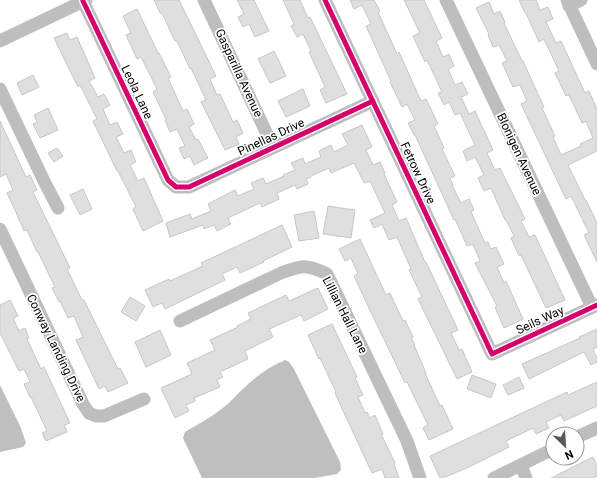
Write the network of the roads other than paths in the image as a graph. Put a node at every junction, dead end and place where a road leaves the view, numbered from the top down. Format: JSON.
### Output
{"nodes":[{"id":1,"x":204,"y":0,"type":"edge"},
{"id":2,"x":325,"y":0,"type":"edge"},
{"id":3,"x":446,"y":0,"type":"edge"},
{"id":4,"x":581,"y":0,"type":"edge"},
{"id":5,"x":85,"y":1,"type":"edge"},
{"id":6,"x":568,"y":3,"type":"edge"},
{"id":7,"x":0,"y":41,"type":"edge"},
{"id":8,"x":597,"y":64,"type":"edge"},
{"id":9,"x":0,"y":89,"type":"edge"},
{"id":10,"x":373,"y":101,"type":"junction"},
{"id":11,"x":273,"y":147,"type":"junction"},
{"id":12,"x":176,"y":187,"type":"joint"},
{"id":13,"x":58,"y":208,"type":"dead end"},
{"id":14,"x":1,"y":235,"type":"edge"},
{"id":15,"x":594,"y":306,"type":"edge"},
{"id":16,"x":180,"y":321,"type":"dead end"},
{"id":17,"x":492,"y":354,"type":"joint"},
{"id":18,"x":144,"y":399,"type":"dead end"},
{"id":19,"x":597,"y":428,"type":"edge"},
{"id":20,"x":585,"y":434,"type":"edge"},
{"id":21,"x":545,"y":453,"type":"edge"},
{"id":22,"x":520,"y":465,"type":"junction"},
{"id":23,"x":420,"y":478,"type":"edge"},
{"id":24,"x":494,"y":478,"type":"edge"},
{"id":25,"x":526,"y":478,"type":"edge"}],
"edges":[{"from":1,"to":11,"type":"street","name":"Gasparilla Avenue"},
{"from":2,"to":10,"type":"street","name":"Fetrow Drive"},
{"from":3,"to":15,"type":"street","name":"Blonigen Avenue"},
{"from":4,"to":6,"type":"street"},
{"from":5,"to":7,"type":"street"},
{"from":5,"to":12,"type":"street","name":"Leola Lane"},
{"from":6,"to":8,"type":"street"},
{"from":9,"to":13,"type":"street"},
{"from":10,"to":11,"type":"street","name":"Pinellas Drive"},
{"from":10,"to":17,"type":"street","name":"Fetrow Drive"},
{"from":11,"to":12,"type":"street","name":"Pinellas Drive"},
{"from":14,"to":18,"type":"street","name":"Conway Landing Drive"},
{"from":15,"to":17,"type":"street","name":"Seils Way"},
{"from":16,"to":23,"type":"street","name":"Lillian Hall Lane"},
{"from":19,"to":20,"type":"street"},
{"from":21,"to":22,"type":"street"},
{"from":22,"to":24,"type":"street"},
{"from":22,"to":25,"type":"street"}]}
